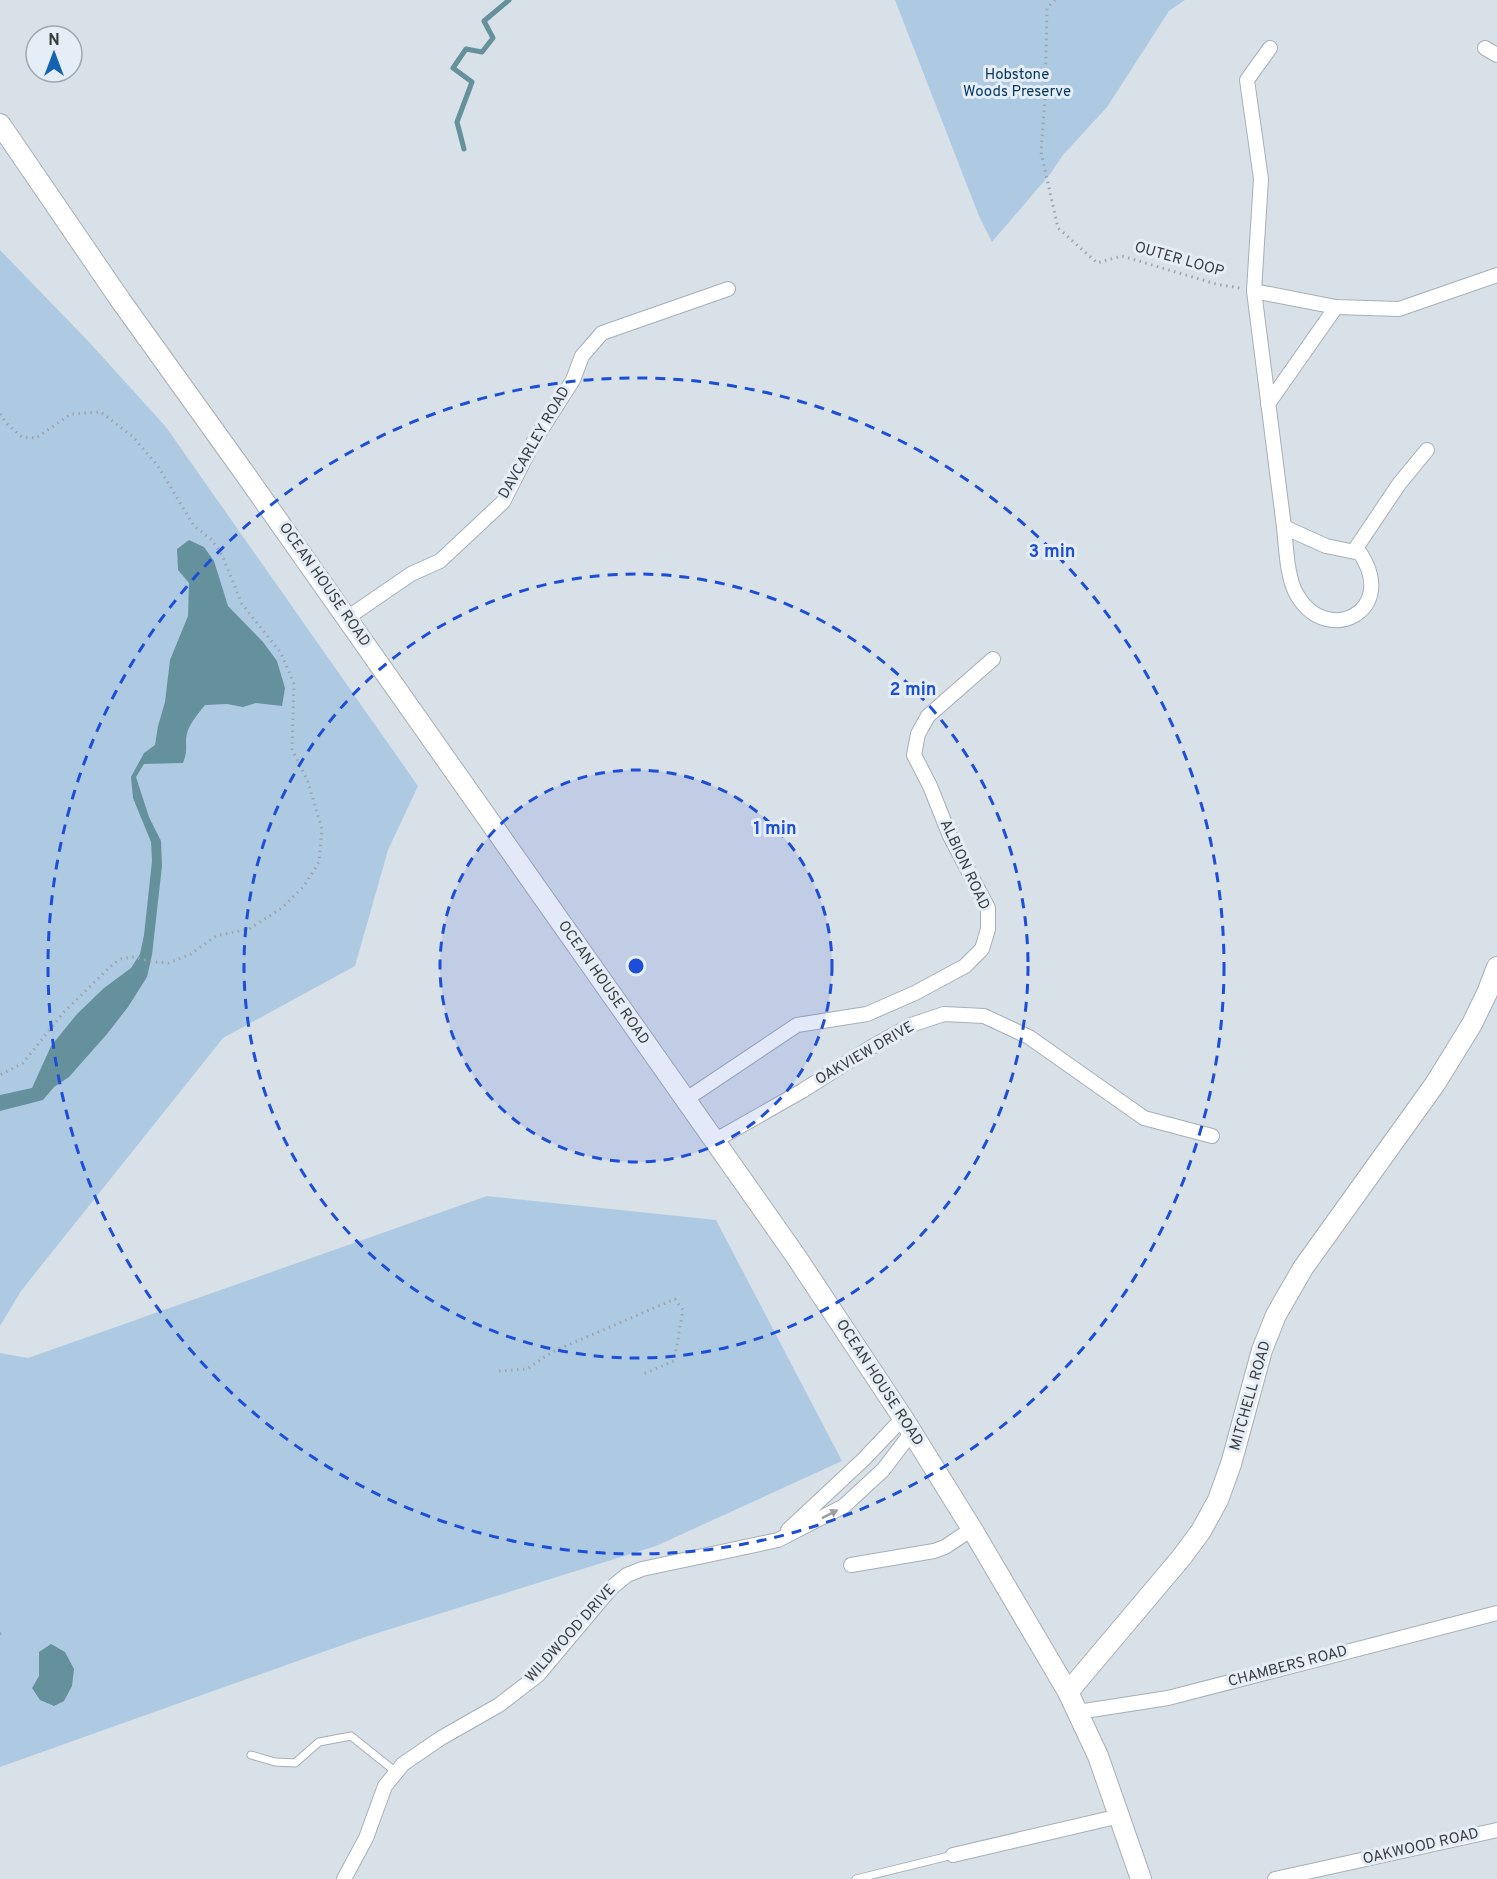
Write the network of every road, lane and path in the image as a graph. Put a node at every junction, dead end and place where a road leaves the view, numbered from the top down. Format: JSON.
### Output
{"nodes":[{"id":1,"x":1054,"y":0,"type":"edge"},
{"id":2,"x":1270,"y":48,"type":"dead end"},
{"id":3,"x":0,"y":124,"type":"edge"},
{"id":4,"x":1497,"y":275,"type":"edge"},
{"id":5,"x":728,"y":289,"type":"dead end"},
{"id":6,"x":1254,"y":291,"type":"junction"},
{"id":7,"x":1336,"y":307,"type":"junction"},
{"id":8,"x":1268,"y":404,"type":"junction"},
{"id":9,"x":0,"y":414,"type":"edge"},
{"id":10,"x":1427,"y":450,"type":"dead end"},
{"id":11,"x":1284,"y":527,"type":"junction"},
{"id":12,"x":1354,"y":550,"type":"junction"},
{"id":13,"x":347,"y":618,"type":"junction"},
{"id":14,"x":993,"y":659,"type":"dead end"},
{"id":15,"x":1497,"y":967,"type":"edge"},
{"id":16,"x":0,"y":1075,"type":"edge"},
{"id":17,"x":686,"y":1100,"type":"junction"},
{"id":18,"x":1212,"y":1136,"type":"dead end"},
{"id":19,"x":714,"y":1141,"type":"junction"},
{"id":20,"x":500,"y":1371,"type":"dead end"},
{"id":21,"x":641,"y":1375,"type":"dead end"},
{"id":22,"x":907,"y":1425,"type":"junction"},
{"id":23,"x":972,"y":1529,"type":"junction"},
{"id":24,"x":778,"y":1540,"type":"junction"},
{"id":25,"x":851,"y":1565,"type":"dead end"},
{"id":26,"x":1497,"y":1613,"type":"edge"},
{"id":27,"x":1068,"y":1692,"type":"junction"},
{"id":28,"x":1078,"y":1712,"type":"junction"},
{"id":29,"x":251,"y":1755,"type":"dead end"},
{"id":30,"x":396,"y":1772,"type":"junction"},
{"id":31,"x":1120,"y":1816,"type":"junction"},
{"id":32,"x":1497,"y":1830,"type":"edge"},
{"id":33,"x":953,"y":1855,"type":"joint"},
{"id":34,"x":344,"y":1879,"type":"edge"},
{"id":35,"x":856,"y":1879,"type":"edge"},
{"id":36,"x":1141,"y":1879,"type":"edge"},
{"id":37,"x":1275,"y":1879,"type":"edge"}],
"edges":[{"from":1,"to":6,"type":"path","name":"OUTER LOOP"},
{"from":2,"to":6,"type":"street"},
{"from":3,"to":13,"type":"main road","name":"OCEAN HOUSE ROAD"},
{"from":4,"to":7,"type":"street"},
{"from":5,"to":13,"type":"street","name":"DAVCARLEY ROAD"},
{"from":6,"to":7,"type":"street"},
{"from":6,"to":8,"type":"street"},
{"from":7,"to":8,"type":"street"},
{"from":8,"to":11,"type":"street"},
{"from":9,"to":16,"type":"path"},
{"from":10,"to":12,"type":"street"},
{"from":11,"to":12,"type":"street"},
{"from":11,"to":12,"type":"street"},
{"from":13,"to":17,"type":"main road","name":"OCEAN HOUSE ROAD"},
{"from":14,"to":17,"type":"street","name":"ALBION ROAD"},
{"from":15,"to":27,"type":"main road","name":"MITCHELL ROAD"},
{"from":17,"to":19,"type":"main road","name":"OCEAN HOUSE ROAD"},
{"from":18,"to":19,"type":"street","name":"OAKVIEW DRIVE"},
{"from":19,"to":22,"type":"main road","name":"OCEAN HOUSE ROAD"},
{"from":20,"to":21,"type":"path"},
{"from":22,"to":23,"type":"main road","name":"OCEAN HOUSE ROAD"},
{"from":22,"to":24,"type":"street"},
{"from":24,"to":22,"type":"street","name":"WILDWOOD DRIVE","one_way":true},
{"from":23,"to":25,"type":"street"},
{"from":23,"to":27,"type":"main road","name":"OCEAN HOUSE ROAD"},
{"from":24,"to":30,"type":"street","name":"WILDWOOD DRIVE"},
{"from":26,"to":28,"type":"street","name":"CHAMBERS ROAD"},
{"from":27,"to":28,"type":"main road","name":"OCEAN HOUSE ROAD"},
{"from":28,"to":31,"type":"main road","name":"OCEAN HOUSE ROAD"},
{"from":29,"to":30,"type":"lane"},
{"from":30,"to":34,"type":"street","name":"WILDWOOD DRIVE"},
{"from":31,"to":33,"type":"street"},
{"from":31,"to":36,"type":"main road","name":"OCEAN HOUSE ROAD"},
{"from":32,"to":37,"type":"street","name":"OAKWOOD ROAD"},
{"from":33,"to":35,"type":"lane"}]}
